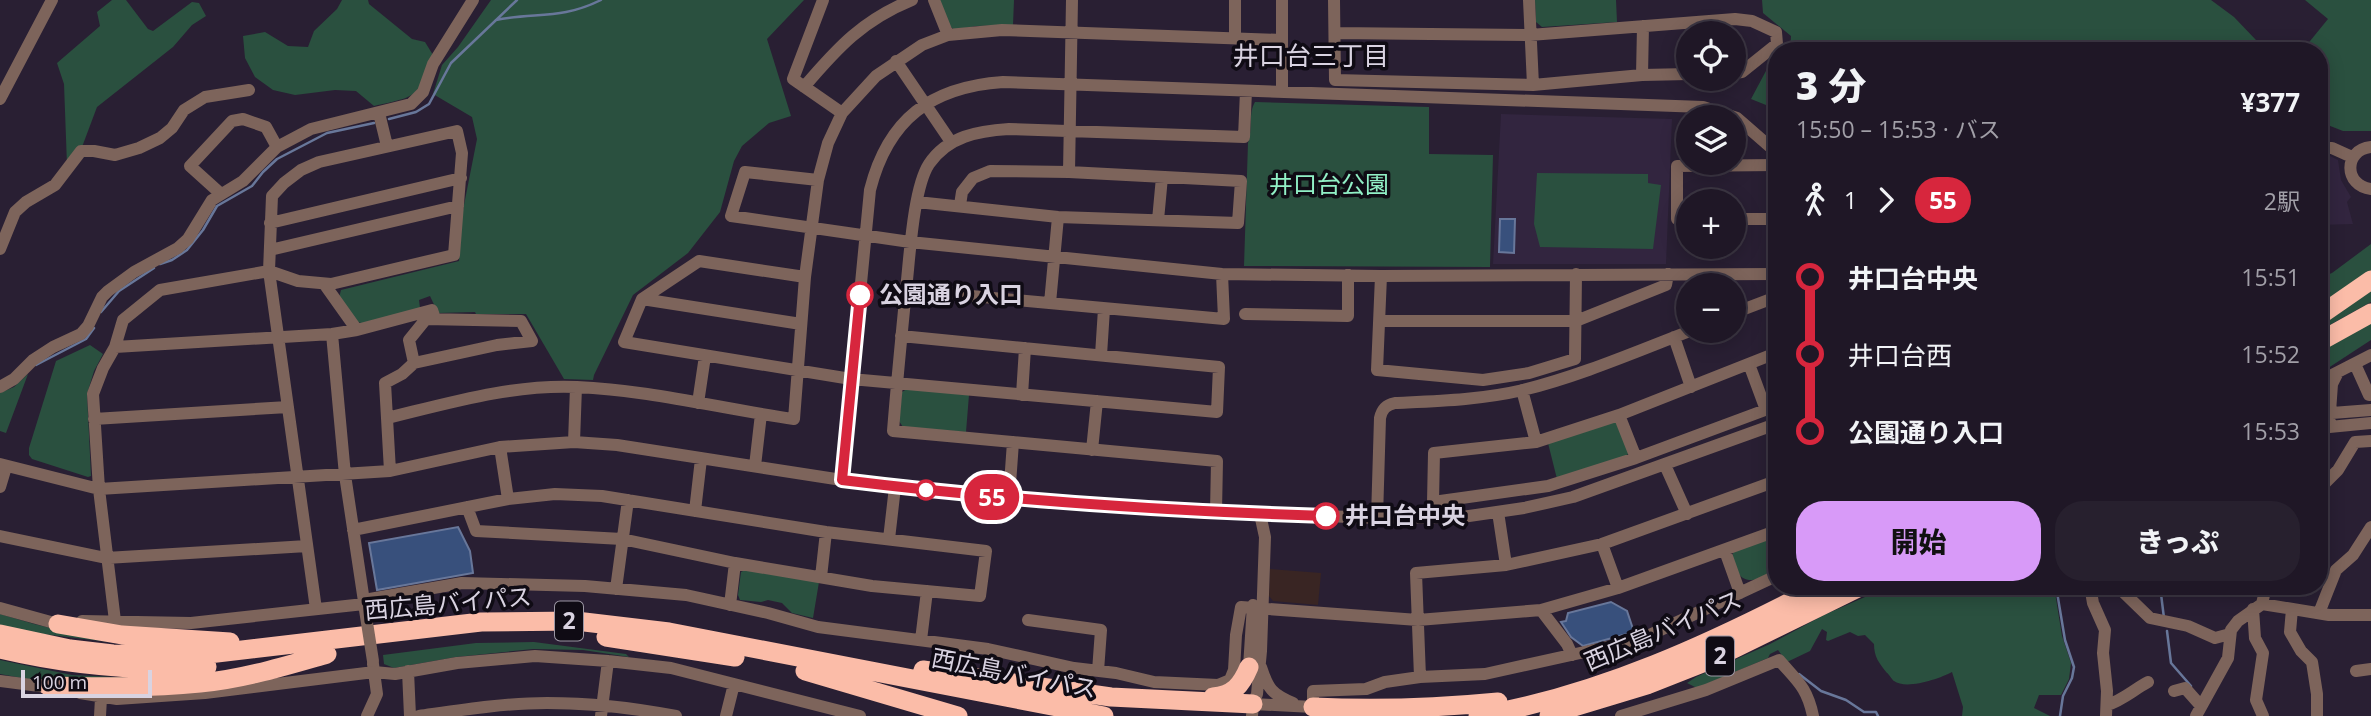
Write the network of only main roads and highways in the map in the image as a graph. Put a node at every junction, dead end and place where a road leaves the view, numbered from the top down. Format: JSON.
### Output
{"nodes":[{"id":1,"x":2371,"y":280,"type":"edge"},
{"id":2,"x":2328,"y":310,"type":"edge"},
{"id":3,"x":2371,"y":313,"type":"edge"},
{"id":4,"x":2328,"y":337,"type":"edge"},
{"id":5,"x":1802,"y":595,"type":"edge"},
{"id":6,"x":1845,"y":595,"type":"edge"},
{"id":7,"x":58,"y":624,"type":"road end"},
{"id":8,"x":0,"y":634,"type":"edge"},
{"id":9,"x":325,"y":647,"type":"junction"},
{"id":10,"x":0,"y":649,"type":"edge"},
{"id":11,"x":809,"y":665,"type":"junction"},
{"id":12,"x":1255,"y":667,"type":"road end"},
{"id":13,"x":1653,"y":667,"type":"junction"},
{"id":14,"x":48,"y":686,"type":"road end"},
{"id":15,"x":1184,"y":701,"type":"junction"},
{"id":16,"x":1308,"y":707,"type":"road end"},
{"id":17,"x":1570,"y":708,"type":"junction"},
{"id":18,"x":1253,"y":710,"type":"edge"},
{"id":19,"x":958,"y":716,"type":"edge"},
{"id":20,"x":1033,"y":716,"type":"edge"},
{"id":21,"x":1104,"y":716,"type":"edge"},
{"id":22,"x":1478,"y":716,"type":"edge"},
{"id":23,"x":1539,"y":716,"type":"edge"},
{"id":24,"x":1549,"y":716,"type":"edge"}],
"edges":[{"from":1,"to":2,"type":"highway"},
{"from":3,"to":4,"type":"highway"},
{"from":5,"to":13,"type":"highway","name":"西広島バイパス","number":"2"},
{"from":6,"to":17,"type":"highway","name":"西広島バイパス","number":"2"},
{"from":7,"to":9,"type":"highway"},
{"from":8,"to":9,"type":"highway","name":"西広島バイパス","number":"2"},
{"from":9,"to":10,"type":"highway","name":"西広島バイパス","number":"2"},
{"from":9,"to":11,"type":"highway","name":"西広島バイパス","number":"2"},
{"from":9,"to":14,"type":"highway"},
{"from":11,"to":15,"type":"highway"},
{"from":11,"to":19,"type":"highway"},
{"from":11,"to":20,"type":"highway","name":"西広島バイパス","number":"2"},
{"from":11,"to":21,"type":"highway","name":"西広島バイパス","number":"2"},
{"from":12,"to":15,"type":"highway"},
{"from":13,"to":16,"type":"highway"},
{"from":13,"to":22,"type":"highway","name":"西広島バイパス","number":"2"},
{"from":15,"to":18,"type":"highway"},
{"from":17,"to":23,"type":"highway","name":"西広島バイパス","number":"2"},
{"from":17,"to":24,"type":"highway"}]}
